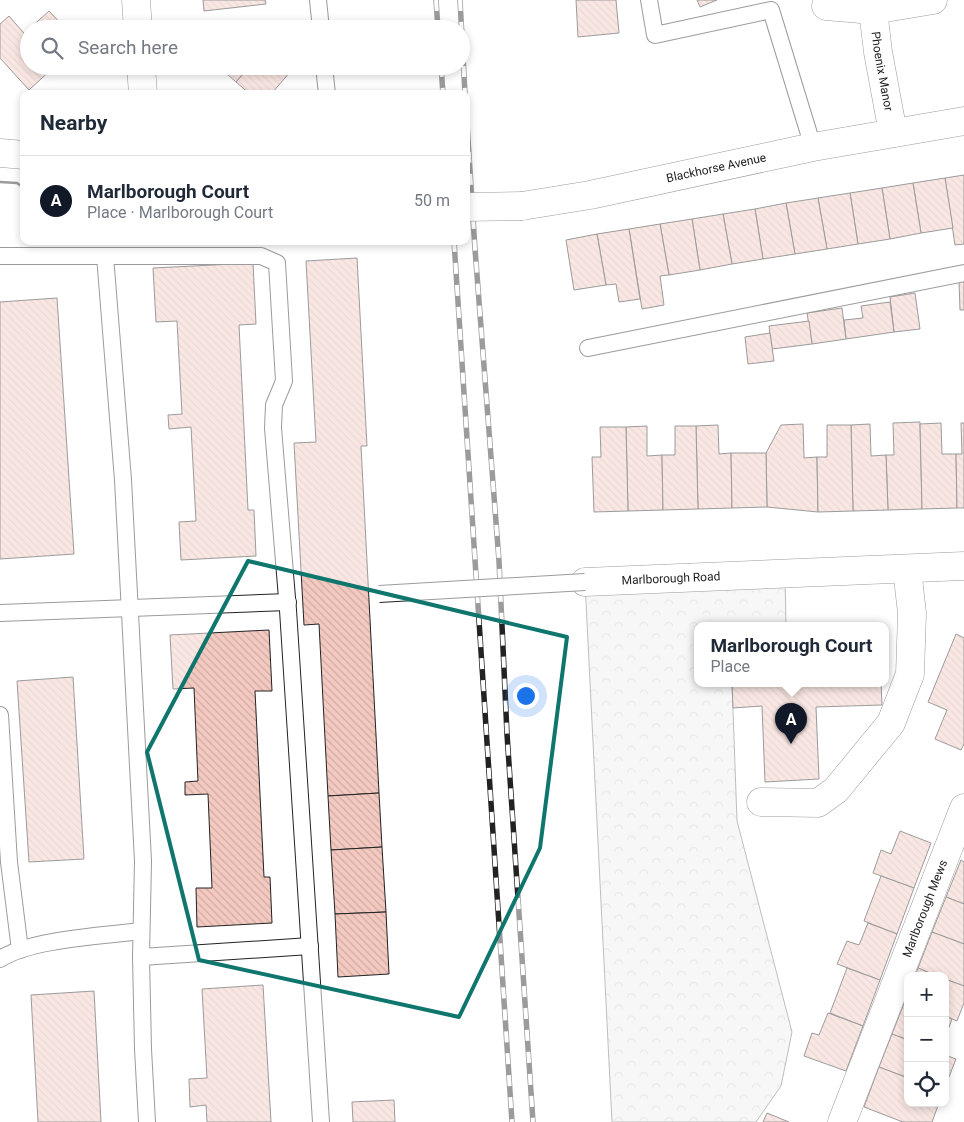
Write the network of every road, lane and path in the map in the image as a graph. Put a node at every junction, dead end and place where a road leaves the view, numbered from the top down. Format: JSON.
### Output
{"nodes":[{"id":1,"x":136,"y":0,"type":"edge"},
{"id":2,"x":318,"y":0,"type":"edge"},
{"id":3,"x":649,"y":0,"type":"edge"},
{"id":4,"x":932,"y":0,"type":"edge"},
{"id":5,"x":826,"y":6,"type":"dead end"},
{"id":6,"x":873,"y":10,"type":"junction"},
{"id":7,"x":137,"y":20,"type":"edge"},
{"id":8,"x":320,"y":20,"type":"edge"},
{"id":9,"x":142,"y":75,"type":"edge"},
{"id":10,"x":325,"y":75,"type":"edge"},
{"id":11,"x":143,"y":90,"type":"edge"},
{"id":12,"x":327,"y":90,"type":"edge"},
{"id":13,"x":964,"y":121,"type":"edge"},
{"id":14,"x":893,"y":133,"type":"junction"},
{"id":15,"x":813,"y":147,"type":"junction"},
{"id":16,"x":0,"y":153,"type":"edge"},
{"id":17,"x":20,"y":155,"type":"edge"},
{"id":18,"x":470,"y":207,"type":"edge"},
{"id":19,"x":0,"y":256,"type":"edge"},
{"id":20,"x":105,"y":256,"type":"junction"},
{"id":21,"x":964,"y":273,"type":"edge"},
{"id":22,"x":588,"y":348,"type":"dead end"},
{"id":23,"x":964,"y":566,"type":"edge"},
{"id":24,"x":907,"y":569,"type":"junction"},
{"id":25,"x":584,"y":582,"type":"joint"},
{"id":26,"x":379,"y":594,"type":"dead end"},
{"id":27,"x":288,"y":602,"type":"junction"},
{"id":28,"x":129,"y":608,"type":"junction"},
{"id":29,"x":0,"y":613,"type":"edge"},
{"id":30,"x":0,"y":715,"type":"edge"},
{"id":31,"x":761,"y":802,"type":"dead end"},
{"id":32,"x":964,"y":808,"type":"edge"},
{"id":33,"x":141,"y":931,"type":"junction"},
{"id":34,"x":310,"y":946,"type":"junction"},
{"id":35,"x":20,"y":950,"type":"junction"},
{"id":36,"x":141,"y":956,"type":"junction"},
{"id":37,"x":0,"y":959,"type":"edge"},
{"id":38,"x":147,"y":1122,"type":"edge"},
{"id":39,"x":321,"y":1122,"type":"edge"},
{"id":40,"x":842,"y":1122,"type":"edge"}],
"edges":[{"from":1,"to":7,"type":"street"},
{"from":2,"to":8,"type":"lane"},
{"from":3,"to":15,"type":"lane"},
{"from":4,"to":6,"type":"street"},
{"from":5,"to":6,"type":"street"},
{"from":6,"to":14,"type":"street","name":"Phoenix Manor"},
{"from":9,"to":11,"type":"street"},
{"from":10,"to":12,"type":"lane"},
{"from":13,"to":14,"type":"street","name":"Blackhorse Avenue"},
{"from":14,"to":15,"type":"street","name":"Blackhorse Avenue"},
{"from":15,"to":18,"type":"street","name":"Blackhorse Avenue","bridge":true},
{"from":16,"to":17,"type":"street"},
{"from":19,"to":20,"type":"lane"},
{"from":20,"to":27,"type":"lane"},
{"from":20,"to":28,"type":"lane"},
{"from":21,"to":22,"type":"lane"},
{"from":23,"to":24,"type":"street","name":"Marlborough Road"},
{"from":24,"to":25,"type":"street","name":"Marlborough Road"},
{"from":24,"to":31,"type":"street"},
{"from":25,"to":26,"type":"lane","name":"Marlborough Road","bridge":true},
{"from":27,"to":28,"type":"lane"},
{"from":27,"to":34,"type":"lane"},
{"from":28,"to":29,"type":"lane"},
{"from":28,"to":33,"type":"lane"},
{"from":30,"to":35,"type":"lane"},
{"from":32,"to":40,"type":"street","name":"Marlborough Mews"},
{"from":33,"to":35,"type":"lane"},
{"from":33,"to":36,"type":"lane"},
{"from":34,"to":36,"type":"lane"},
{"from":34,"to":39,"type":"lane"},
{"from":35,"to":37,"type":"lane"},
{"from":36,"to":38,"type":"lane"}]}
